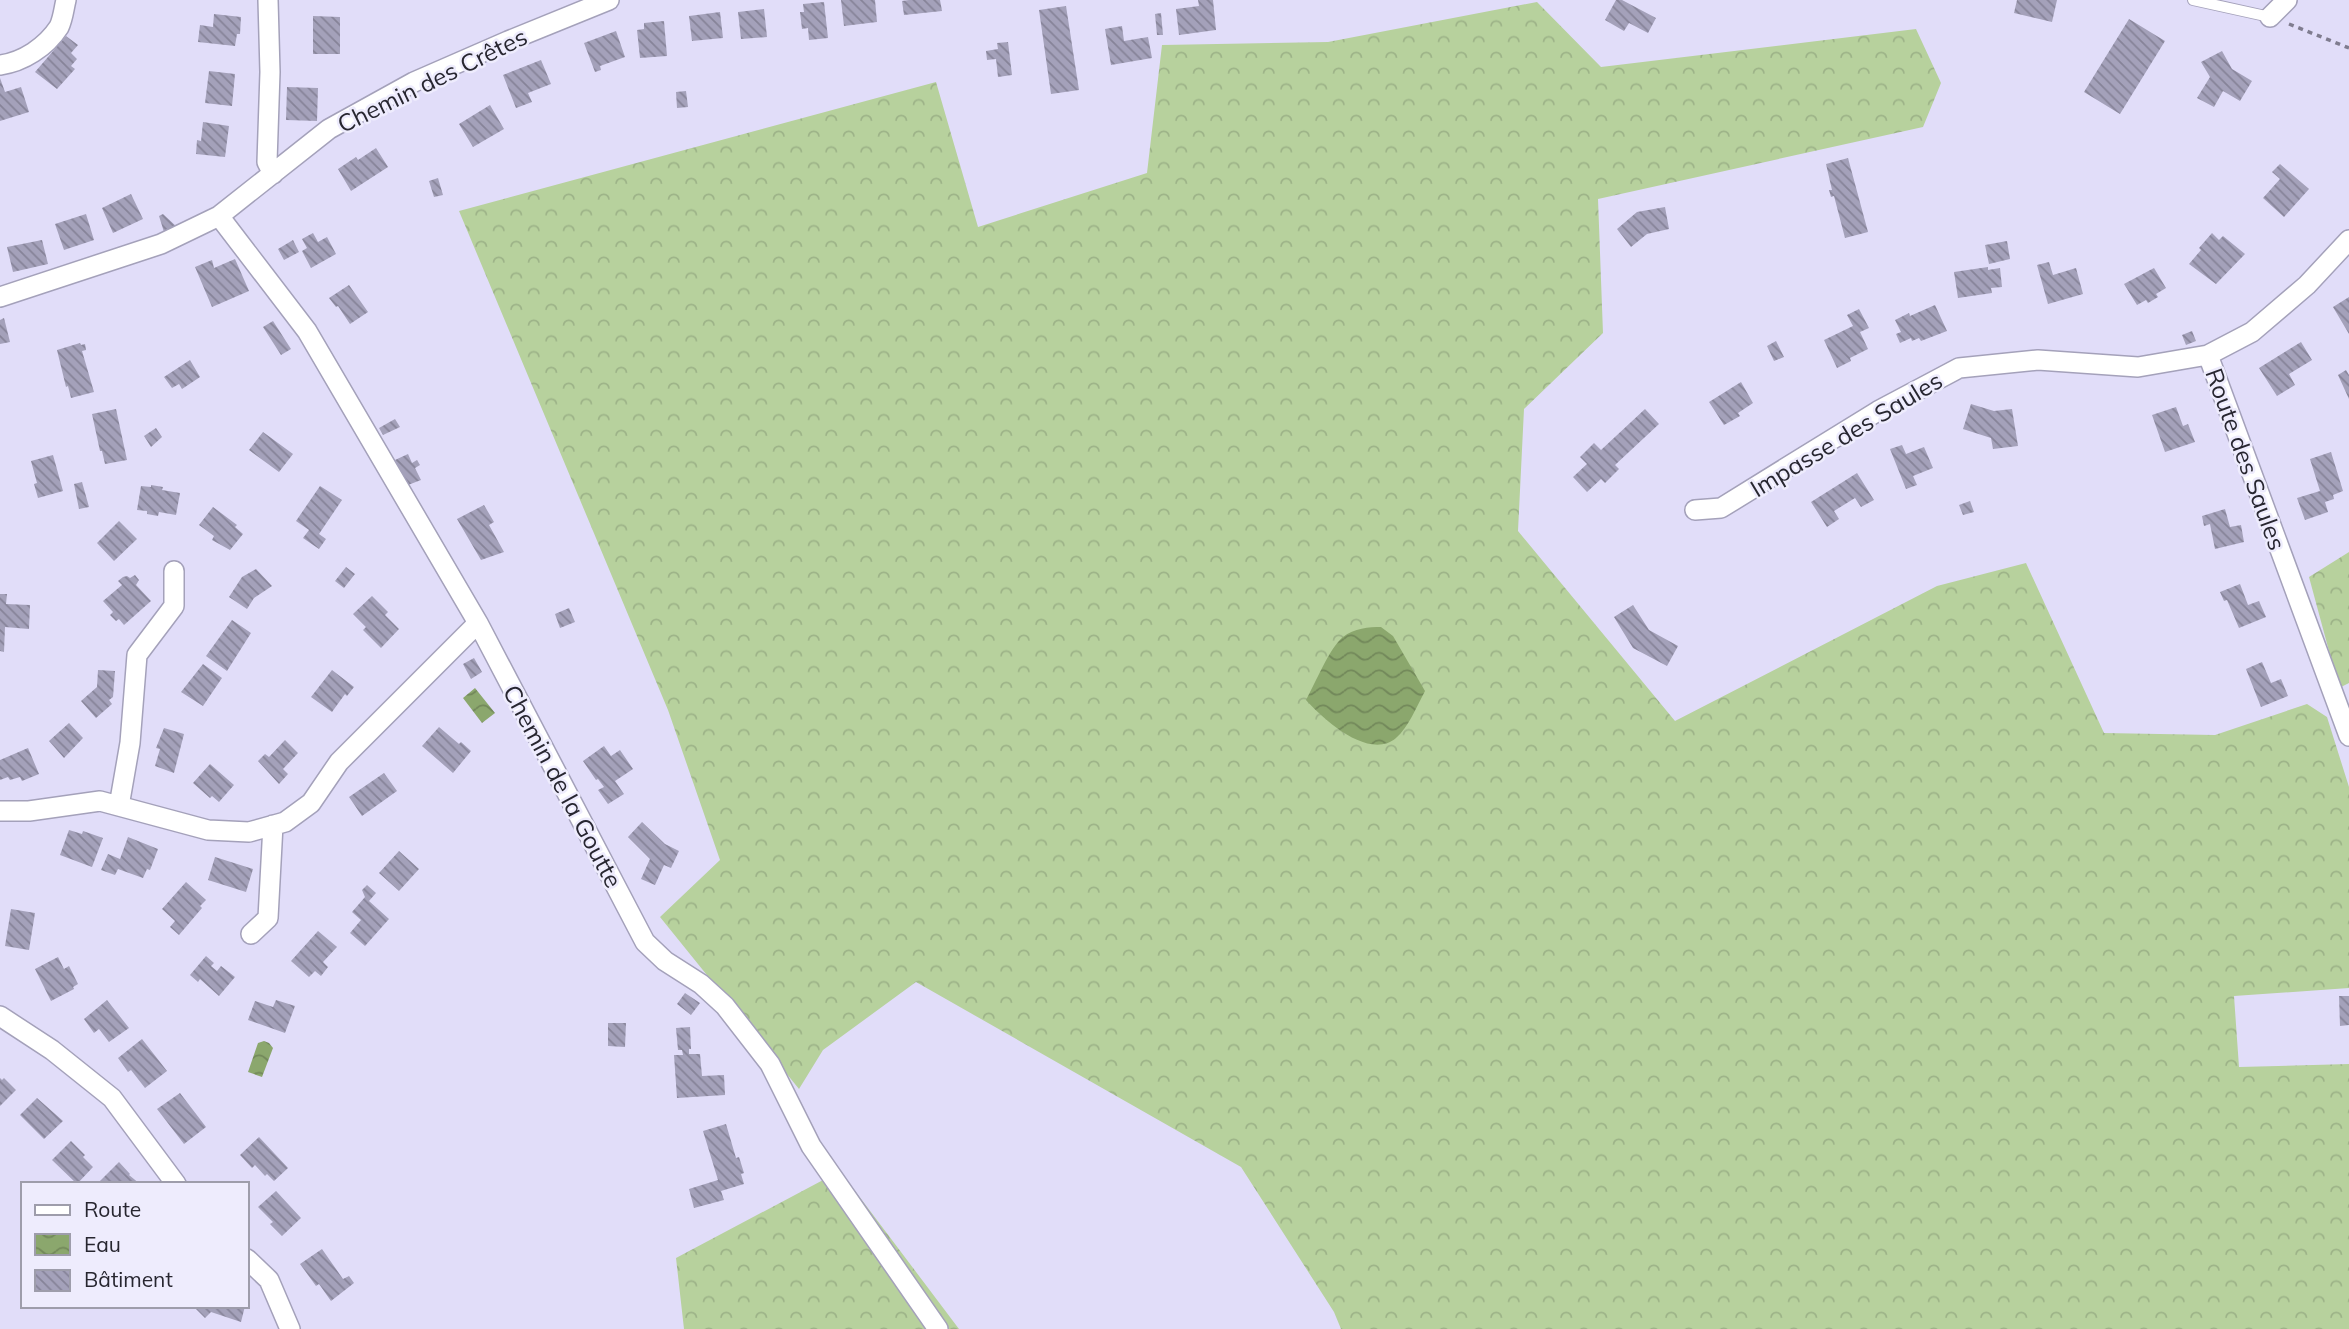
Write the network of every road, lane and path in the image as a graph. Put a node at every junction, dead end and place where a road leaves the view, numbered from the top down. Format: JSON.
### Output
{"nodes":[{"id":1,"x":66,"y":0,"type":"edge"},
{"id":2,"x":268,"y":0,"type":"edge"},
{"id":3,"x":609,"y":0,"type":"edge"},
{"id":4,"x":2193,"y":0,"type":"edge"},
{"id":5,"x":2287,"y":0,"type":"edge"},
{"id":6,"x":2270,"y":17,"type":"junction"},
{"id":7,"x":2349,"y":48,"type":"edge"},
{"id":8,"x":0,"y":65,"type":"edge"},
{"id":9,"x":273,"y":174,"type":"junction"},
{"id":10,"x":219,"y":216,"type":"junction"},
{"id":11,"x":2349,"y":240,"type":"edge"},
{"id":12,"x":0,"y":297,"type":"edge"},
{"id":13,"x":2208,"y":355,"type":"junction"},
{"id":14,"x":1695,"y":510,"type":"dead end"},
{"id":15,"x":174,"y":571,"type":"dead end"},
{"id":16,"x":478,"y":623,"type":"junction"},
{"id":17,"x":2349,"y":736,"type":"edge"},
{"id":18,"x":119,"y":806,"type":"junction"},
{"id":19,"x":0,"y":811,"type":"edge"},
{"id":20,"x":273,"y":825,"type":"junction"},
{"id":21,"x":251,"y":934,"type":"dead end"},
{"id":22,"x":0,"y":1016,"type":"edge"},
{"id":23,"x":175,"y":1182,"type":"edge"},
{"id":24,"x":248,"y":1260,"type":"edge"},
{"id":25,"x":290,"y":1329,"type":"edge"},
{"id":26,"x":938,"y":1329,"type":"edge"}],
"edges":[{"from":1,"to":8,"type":"street"},
{"from":2,"to":9,"type":"street"},
{"from":3,"to":9,"type":"street","name":"Chemin des Crêtes"},
{"from":4,"to":6,"type":"lane"},
{"from":5,"to":6,"type":"street"},
{"from":6,"to":7,"type":"path"},
{"from":9,"to":10,"type":"street","name":"Chemin des Crêtes"},
{"from":10,"to":12,"type":"street","name":"Chemin des Crêtes"},
{"from":10,"to":16,"type":"street","name":"Chemin de la Goutte"},
{"from":11,"to":13,"type":"street","name":"Route des Saules"},
{"from":13,"to":14,"type":"street","name":"Impasse des Saules"},
{"from":13,"to":17,"type":"street","name":"Route des Saules"},
{"from":15,"to":18,"type":"street"},
{"from":16,"to":20,"type":"street"},
{"from":16,"to":26,"type":"street","name":"Chemin de la Goutte"},
{"from":18,"to":19,"type":"street"},
{"from":18,"to":20,"type":"street"},
{"from":20,"to":21,"type":"street"},
{"from":22,"to":23,"type":"street"},
{"from":24,"to":25,"type":"street"}]}
